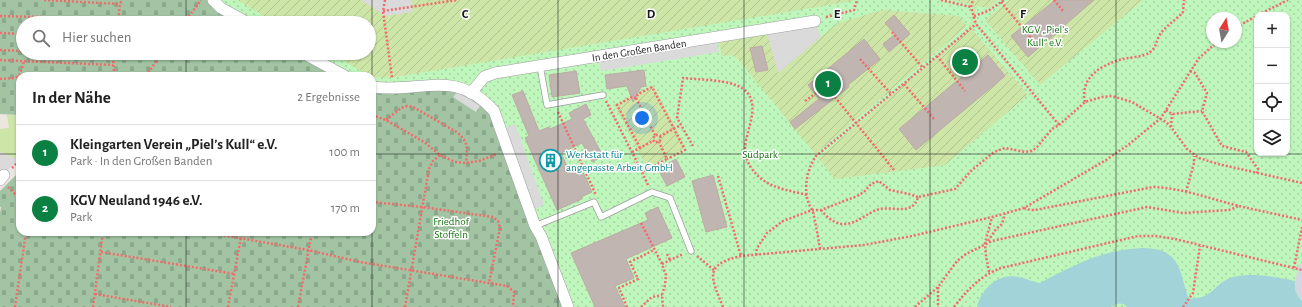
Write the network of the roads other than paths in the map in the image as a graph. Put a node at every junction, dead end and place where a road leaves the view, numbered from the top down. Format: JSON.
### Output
{"nodes":[{"id":1,"x":213,"y":0,"type":"edge"},
{"id":2,"x":235,"y":16,"type":"edge"},
{"id":3,"x":815,"y":20,"type":"road end"},
{"id":4,"x":316,"y":60,"type":"edge"},
{"id":5,"x":540,"y":66,"type":"junction"},
{"id":6,"x":338,"y":72,"type":"edge"},
{"id":7,"x":376,"y":87,"type":"edge"},
{"id":8,"x":471,"y":93,"type":"junction"},
{"id":9,"x":603,"y":95,"type":"road end"},
{"id":10,"x":535,"y":226,"type":"junction"},
{"id":11,"x":691,"y":251,"type":"road end"},
{"id":12,"x":568,"y":307,"type":"edge"}],
"edges":[{"from":1,"to":2,"type":"street"},
{"from":3,"to":5,"type":"street","name":"In den Großen Banden"},
{"from":4,"to":6,"type":"street"},
{"from":5,"to":8,"type":"street","name":"In den Großen Banden"},
{"from":5,"to":9,"type":"lane"},
{"from":7,"to":8,"type":"street"},
{"from":8,"to":10,"type":"street"},
{"from":10,"to":11,"type":"lane"},
{"from":10,"to":12,"type":"street"}]}
